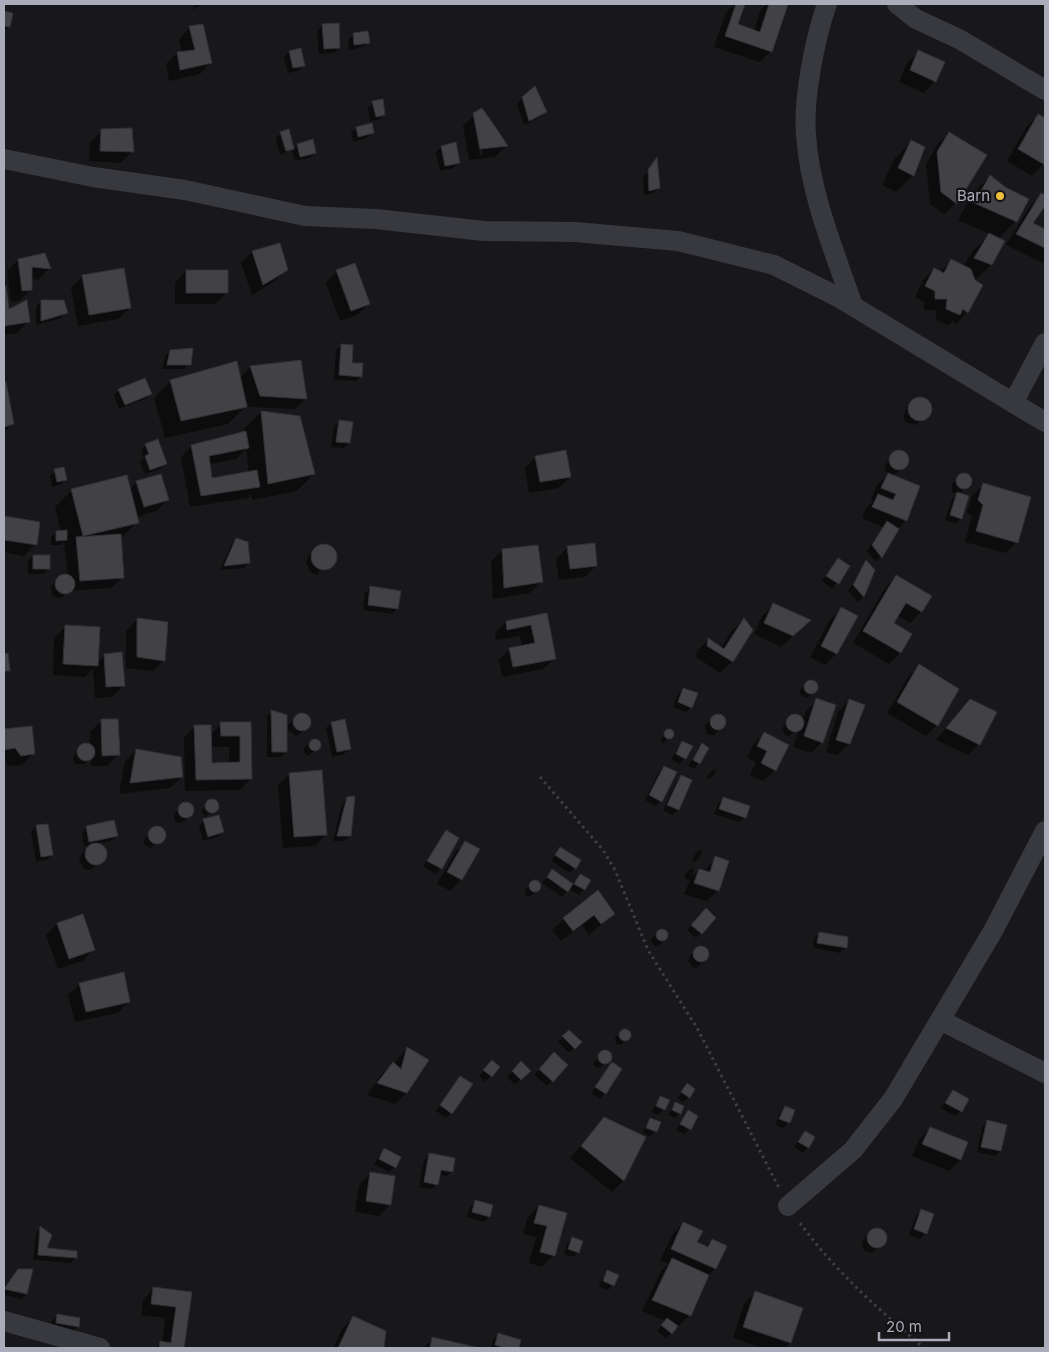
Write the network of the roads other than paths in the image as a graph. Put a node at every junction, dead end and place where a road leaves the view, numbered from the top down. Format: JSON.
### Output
{"nodes":[{"id":1,"x":827,"y":4,"type":"edge"},
{"id":2,"x":897,"y":4,"type":"edge"},
{"id":3,"x":1045,"y":90,"type":"edge"},
{"id":4,"x":4,"y":159,"type":"edge"},
{"id":5,"x":853,"y":306,"type":"junction"},
{"id":6,"x":1045,"y":343,"type":"edge"},
{"id":7,"x":1013,"y":402,"type":"junction"},
{"id":8,"x":1045,"y":422,"type":"edge"},
{"id":9,"x":1045,"y":831,"type":"edge"},
{"id":10,"x":940,"y":1020,"type":"junction"},
{"id":11,"x":1045,"y":1072,"type":"edge"},
{"id":12,"x":788,"y":1206,"type":"road end"},
{"id":13,"x":4,"y":1321,"type":"edge"},
{"id":14,"x":100,"y":1348,"type":"edge"}],
"edges":[{"from":1,"to":5,"type":"street"},
{"from":2,"to":3,"type":"street"},
{"from":4,"to":5,"type":"street"},
{"from":5,"to":7,"type":"street"},
{"from":6,"to":7,"type":"street"},
{"from":7,"to":8,"type":"street"},
{"from":9,"to":10,"type":"street"},
{"from":10,"to":11,"type":"street"},
{"from":10,"to":12,"type":"street"},
{"from":13,"to":14,"type":"street"}]}
